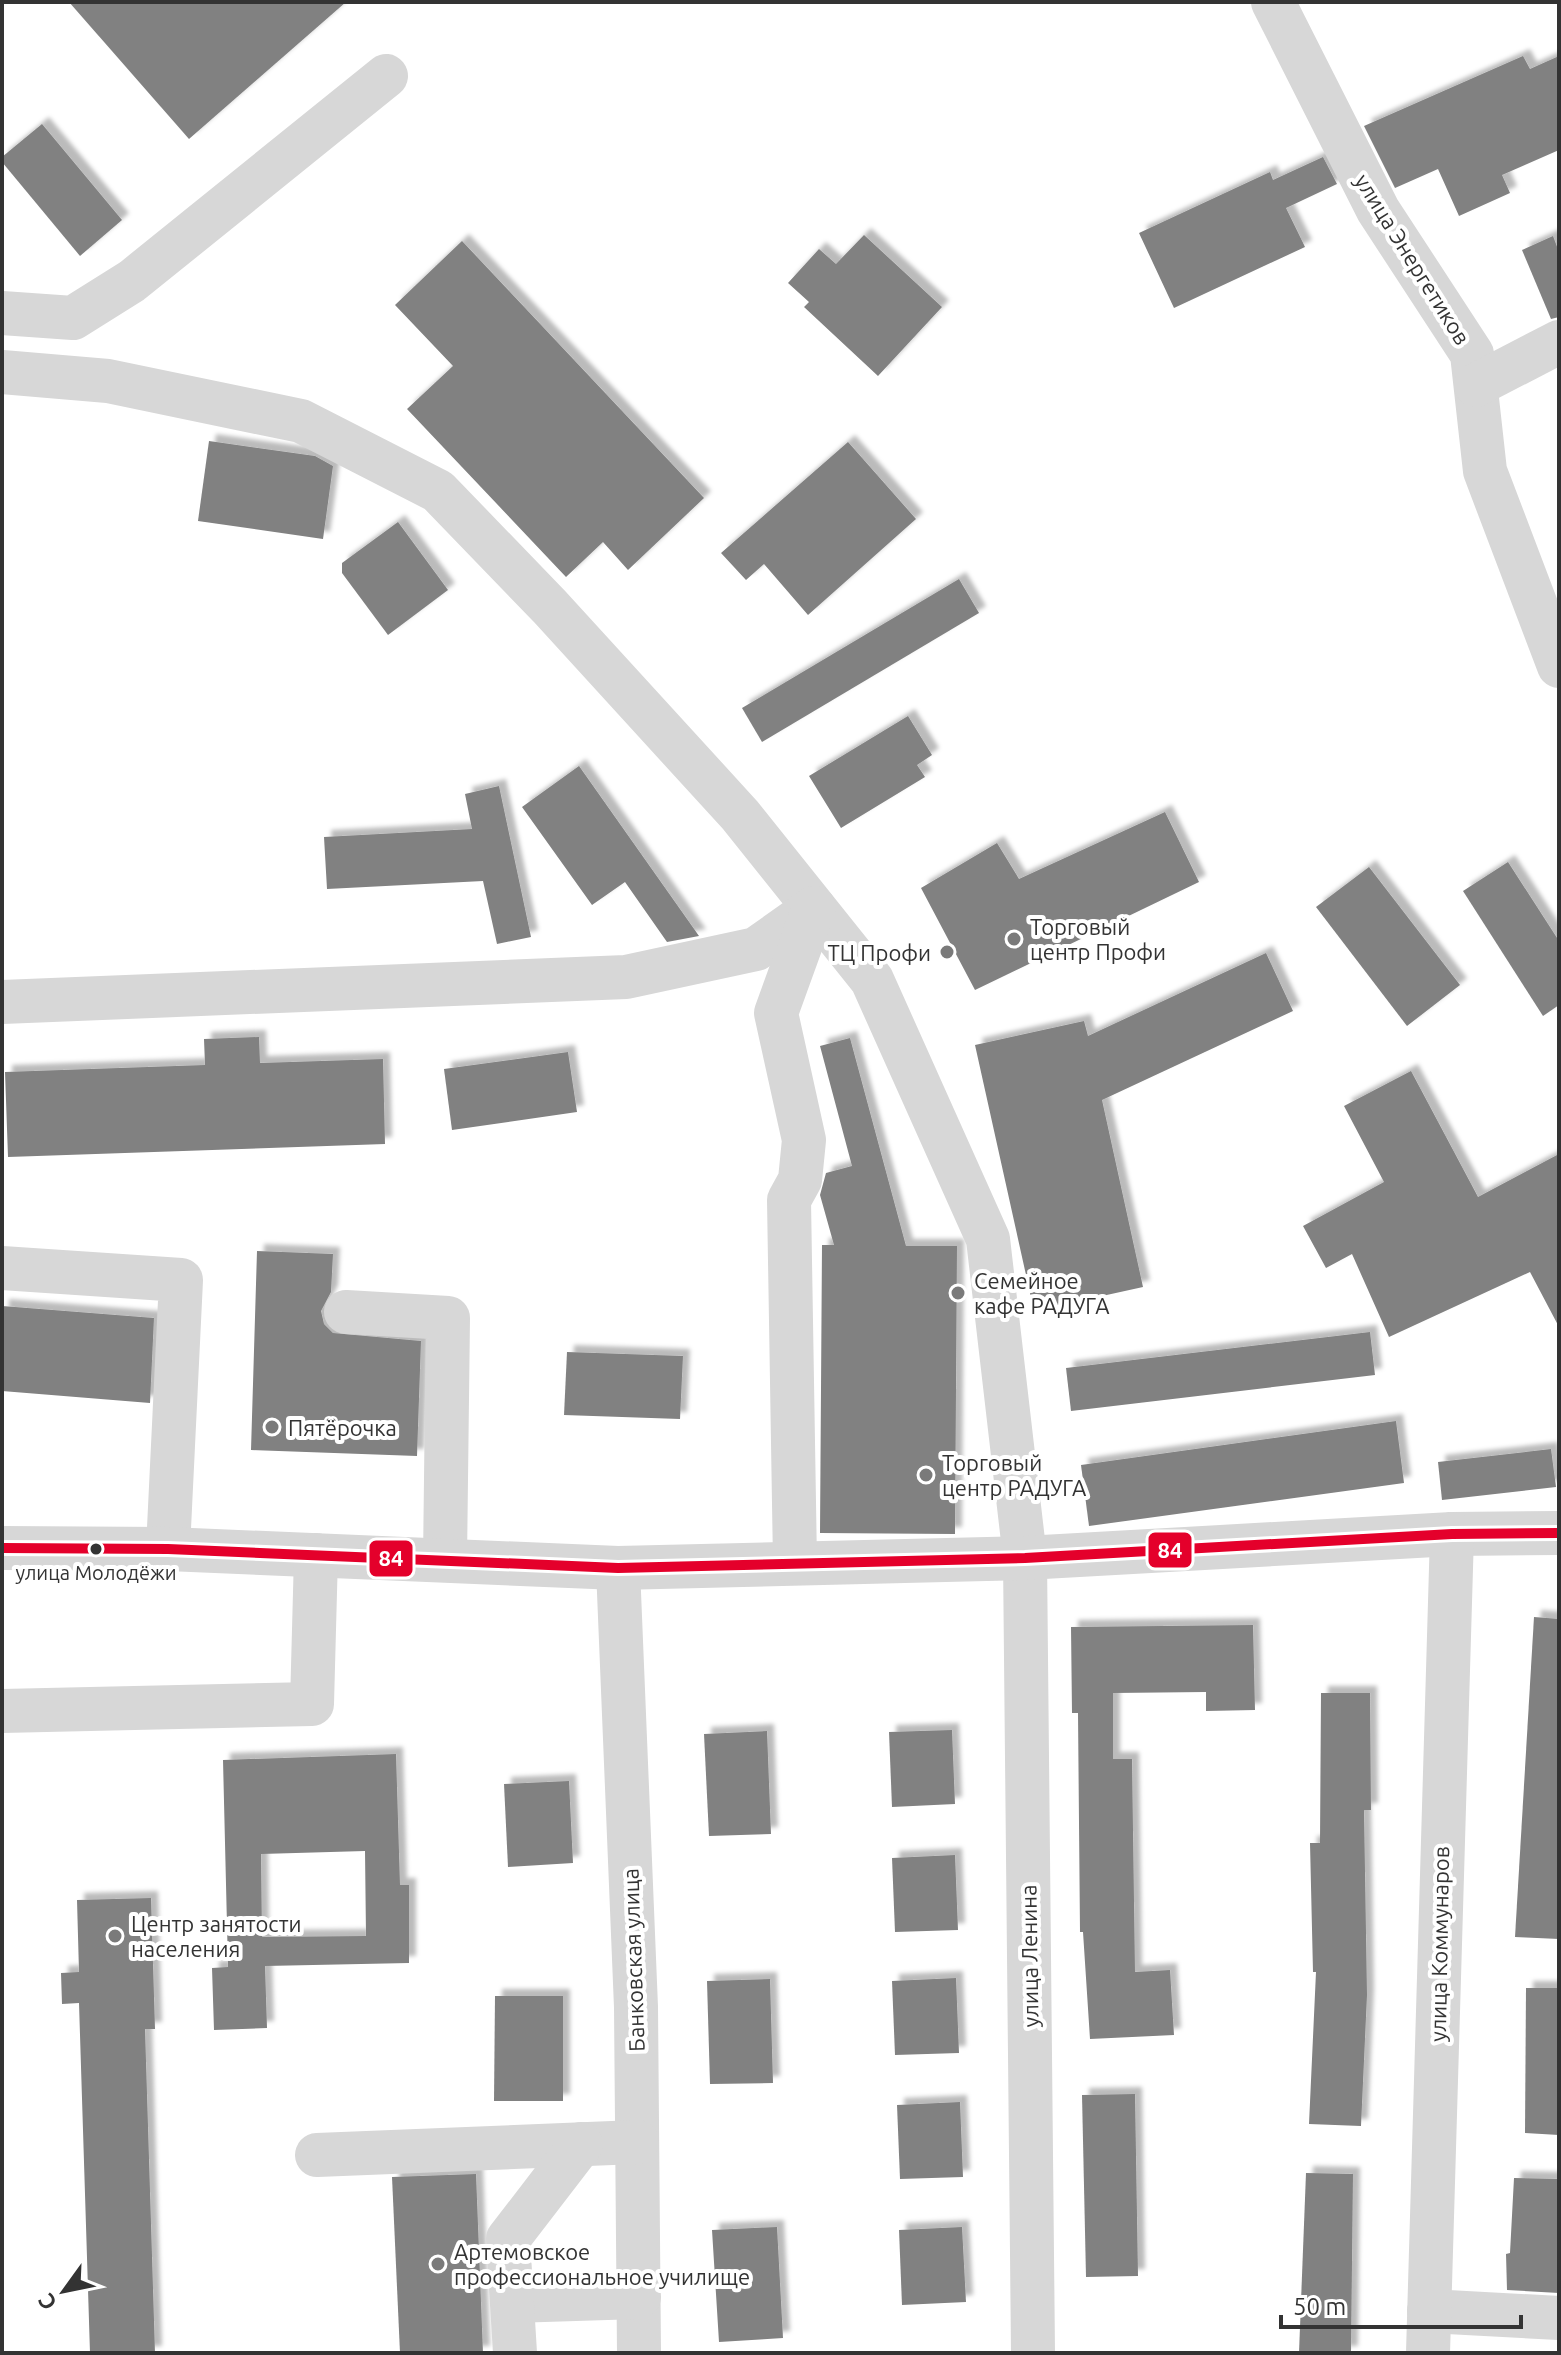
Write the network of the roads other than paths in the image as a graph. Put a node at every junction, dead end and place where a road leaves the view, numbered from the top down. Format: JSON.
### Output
{"nodes":[{"id":1,"x":1273,"y":2,"type":"edge"},
{"id":2,"x":386,"y":76,"type":"dead end"},
{"id":3,"x":2,"y":313,"type":"edge"},
{"id":4,"x":1559,"y":342,"type":"edge"},
{"id":5,"x":2,"y":372,"type":"edge"},
{"id":6,"x":1476,"y":385,"type":"junction"},
{"id":7,"x":1559,"y":666,"type":"edge"},
{"id":8,"x":814,"y":908,"type":"junction"},
{"id":9,"x":2,"y":1002,"type":"edge"},
{"id":10,"x":2,"y":1268,"type":"edge"},
{"id":11,"x":346,"y":1312,"type":"dead end"},
{"id":12,"x":1559,"y":1533,"type":"edge"},
{"id":13,"x":1452,"y":1534,"type":"junction"},
{"id":14,"x":2,"y":1548,"type":"edge"},
{"id":15,"x":168,"y":1549,"type":"junction"},
{"id":16,"x":316,"y":1555,"type":"junction"},
{"id":17,"x":1025,"y":1558,"type":"junction"},
{"id":18,"x":445,"y":1560,"type":"junction"},
{"id":19,"x":795,"y":1563,"type":"junction"},
{"id":20,"x":618,"y":1568,"type":"junction"},
{"id":21,"x":2,"y":1711,"type":"edge"},
{"id":22,"x":637,"y":2142,"type":"junction"},
{"id":23,"x":581,"y":2144,"type":"junction"},
{"id":24,"x":317,"y":2155,"type":"dead end"},
{"id":25,"x":639,"y":2297,"type":"junction"},
{"id":26,"x":512,"y":2301,"type":"junction"},
{"id":27,"x":1559,"y":2318,"type":"edge"},
{"id":28,"x":1429,"y":2332,"type":"edge"},
{"id":29,"x":515,"y":2353,"type":"edge"},
{"id":30,"x":639,"y":2353,"type":"edge"},
{"id":31,"x":1033,"y":2353,"type":"edge"}],
"edges":[{"from":1,"to":6,"type":"street","name":"улица Энергетиков"},
{"from":2,"to":3,"type":"street"},
{"from":4,"to":6,"type":"street"},
{"from":5,"to":8,"type":"street","name":"улица Ленина"},
{"from":6,"to":7,"type":"street","name":"улица Энергетиков"},
{"from":8,"to":9,"type":"street"},
{"from":8,"to":17,"type":"street","name":"улица Ленина"},
{"from":8,"to":19,"type":"street"},
{"from":10,"to":15,"type":"street"},
{"from":11,"to":18,"type":"street"},
{"from":12,"to":13,"type":"street"},
{"from":13,"to":17,"type":"street"},
{"from":13,"to":28,"type":"street","name":"улица Коммунаров"},
{"from":14,"to":15,"type":"street"},
{"from":15,"to":16,"type":"street"},
{"from":16,"to":18,"type":"street"},
{"from":16,"to":21,"type":"street"},
{"from":17,"to":19,"type":"street"},
{"from":17,"to":31,"type":"street","name":"улица Ленина"},
{"from":18,"to":20,"type":"street"},
{"from":19,"to":20,"type":"street"},
{"from":20,"to":22,"type":"street","name":"Банковская улица"},
{"from":22,"to":23,"type":"street"},
{"from":22,"to":25,"type":"street","name":"Банковская улица"},
{"from":23,"to":24,"type":"street"},
{"from":23,"to":26,"type":"street"},
{"from":25,"to":26,"type":"street"},
{"from":25,"to":30,"type":"street","name":"Банковская улица"},
{"from":26,"to":29,"type":"street"},
{"from":27,"to":28,"type":"street"}]}
